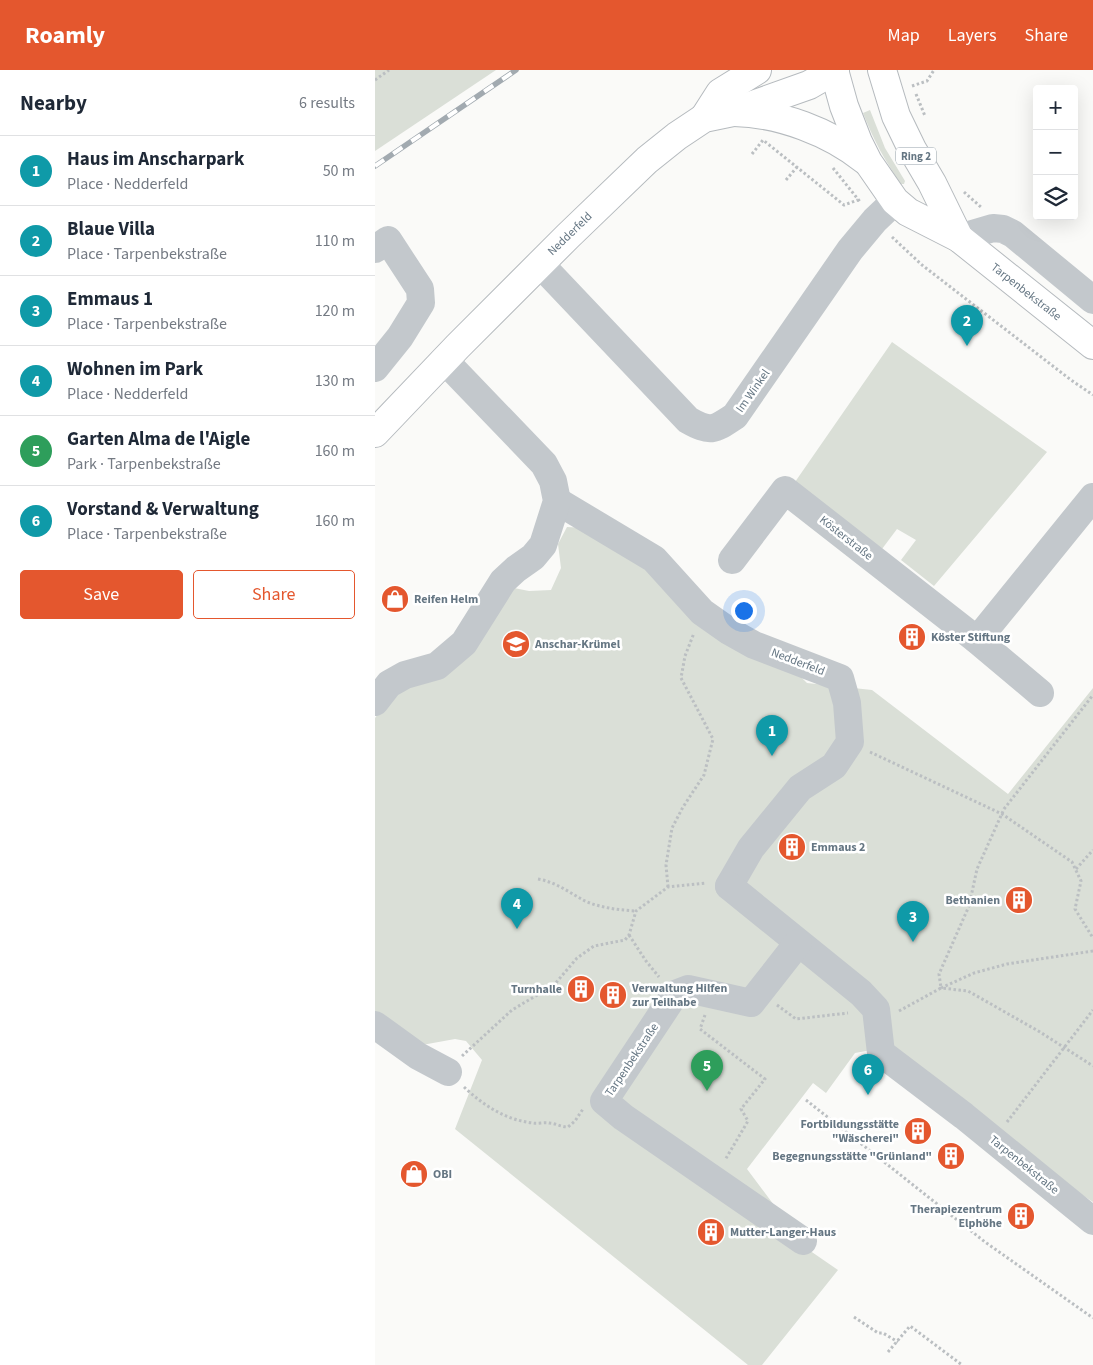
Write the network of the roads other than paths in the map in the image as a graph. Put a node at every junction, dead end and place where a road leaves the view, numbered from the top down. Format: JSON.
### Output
{"nodes":[{"id":1,"x":835,"y":70,"type":"edge"},
{"id":2,"x":882,"y":70,"type":"edge"},
{"id":3,"x":749,"y":73,"type":"edge"},
{"id":4,"x":733,"y":112,"type":"junction"},
{"id":5,"x":705,"y":118,"type":"junction"},
{"id":6,"x":868,"y":162,"type":"junction"},
{"id":7,"x":895,"y":201,"type":"junction"},
{"id":8,"x":959,"y":238,"type":"junction"},
{"id":9,"x":375,"y":250,"type":"edge"},
{"id":10,"x":540,"y":264,"type":"junction"},
{"id":11,"x":1093,"y":300,"type":"edge"},
{"id":12,"x":1093,"y":345,"type":"edge"},
{"id":13,"x":444,"y":360,"type":"junction"},
{"id":14,"x":375,"y":368,"type":"edge"},
{"id":15,"x":375,"y":433,"type":"edge"},
{"id":16,"x":1093,"y":497,"type":"edge"},
{"id":17,"x":557,"y":501,"type":"junction"},
{"id":18,"x":732,"y":560,"type":"dead end"},
{"id":19,"x":977,"y":640,"type":"junction"},
{"id":20,"x":1040,"y":693,"type":"dead end"},
{"id":21,"x":375,"y":702,"type":"edge"},
{"id":22,"x":798,"y":943,"type":"junction"},
{"id":23,"x":375,"y":1024,"type":"edge"},
{"id":24,"x":448,"y":1072,"type":"road end"},
{"id":25,"x":1093,"y":1221,"type":"edge"},
{"id":26,"x":803,"y":1241,"type":"dead end"}],
"edges":[{"from":1,"to":4,"type":"main road","name":"Nedderfeld"},
{"from":1,"to":6,"type":"main road","name":"Tarpenbekstraße","number":"Ring 2"},
{"from":2,"to":8,"type":"main road","name":"Tarpenbekstraße","number":"Ring 2"},
{"from":3,"to":5,"type":"main road","name":"Nedderfeld"},
{"from":4,"to":5,"type":"main road","name":"Nedderfeld"},
{"from":4,"to":6,"type":"main road"},
{"from":5,"to":10,"type":"main road","name":"Nedderfeld"},
{"from":6,"to":7,"type":"main road","name":"Tarpenbekstraße","number":"Ring 2"},
{"from":7,"to":8,"type":"main road","name":"Tarpenbekstraße","number":"Ring 2"},
{"from":7,"to":10,"type":"street","name":"Im Winkel"},
{"from":8,"to":11,"type":"street"},
{"from":8,"to":12,"type":"main road","name":"Tarpenbekstraße","number":"Ring 2"},
{"from":9,"to":14,"type":"street"},
{"from":10,"to":13,"type":"main road","name":"Nedderfeld"},
{"from":13,"to":15,"type":"main road","name":"Nedderfeld"},
{"from":13,"to":17,"type":"street"},
{"from":16,"to":19,"type":"street"},
{"from":17,"to":21,"type":"street"},
{"from":17,"to":22,"type":"street","name":"Nedderfeld"},
{"from":18,"to":19,"type":"street","name":"Kösterstraße"},
{"from":19,"to":20,"type":"street","name":"Kösterstraße"},
{"from":22,"to":25,"type":"street","name":"Tarpenbekstraße"},
{"from":22,"to":26,"type":"street","name":"Tarpenbekstraße"},
{"from":23,"to":24,"type":"street"}]}
